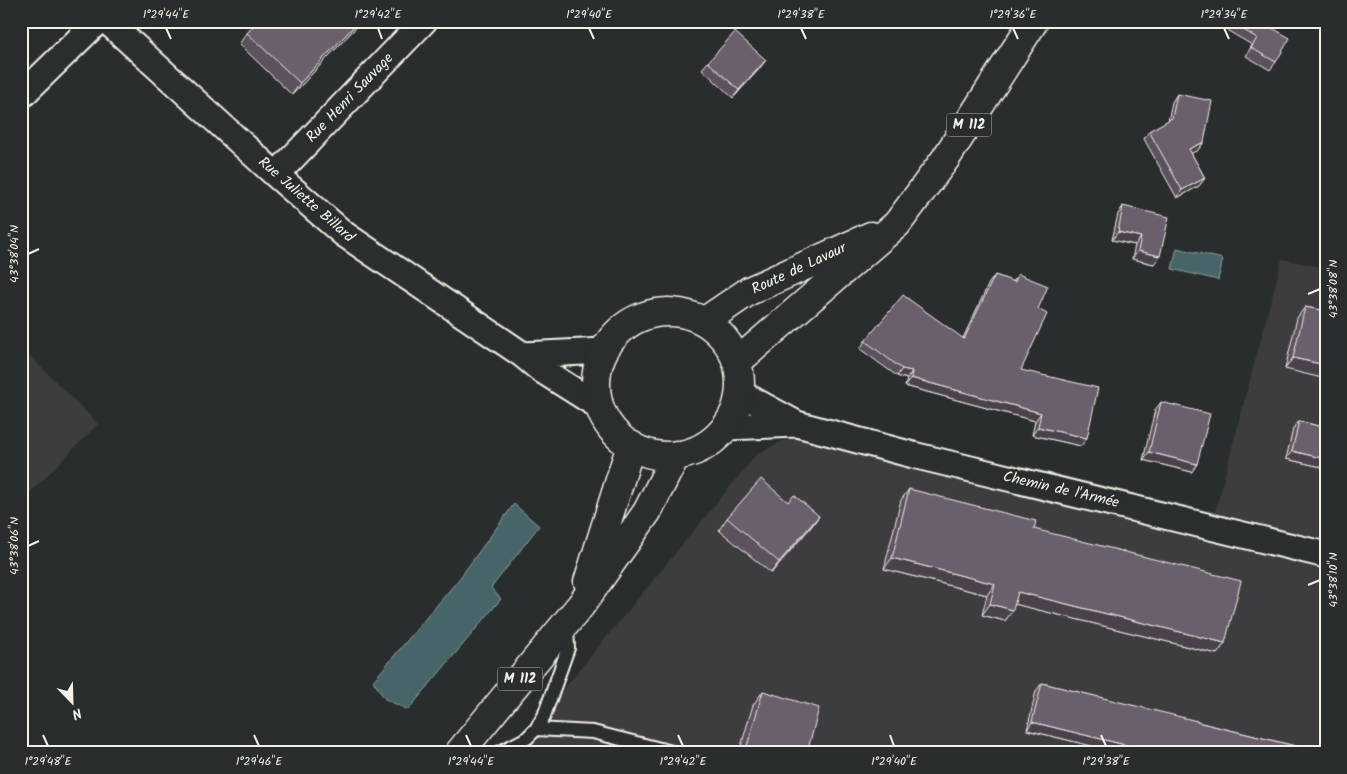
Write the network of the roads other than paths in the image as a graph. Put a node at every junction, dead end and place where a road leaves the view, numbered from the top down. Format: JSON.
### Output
{"nodes":[{"id":1,"x":98,"y":21,"type":"edge"},
{"id":2,"x":108,"y":21,"type":"edge"},
{"id":3,"x":424,"y":21,"type":"edge"},
{"id":4,"x":1034,"y":21,"type":"edge"},
{"id":5,"x":21,"y":96,"type":"edge"},
{"id":6,"x":276,"y":175,"type":"junction"},
{"id":7,"x":897,"y":224,"type":"junction"},
{"id":8,"x":705,"y":321,"type":"junction"},
{"id":9,"x":604,"y":351,"type":"junction"},
{"id":10,"x":523,"y":355,"type":"junction"},
{"id":11,"x":738,"y":362,"type":"junction"},
{"id":12,"x":740,"y":393,"type":"junction"},
{"id":13,"x":600,"y":407,"type":"junction"},
{"id":14,"x":797,"y":424,"type":"junction"},
{"id":15,"x":726,"y":427,"type":"junction"},
{"id":16,"x":631,"y":445,"type":"junction"},
{"id":17,"x":676,"y":455,"type":"junction"},
{"id":18,"x":1326,"y":555,"type":"edge"},
{"id":19,"x":574,"y":614,"type":"junction"},
{"id":20,"x":536,"y":729,"type":"junction"},
{"id":21,"x":459,"y":753,"type":"edge"},
{"id":22,"x":498,"y":753,"type":"edge"},
{"id":23,"x":676,"y":753,"type":"edge"}],
"edges":[{"from":1,"to":5,"type":"street"},
{"from":2,"to":6,"type":"street","name":"Rue Juliette Billard"},
{"from":3,"to":6,"type":"street","name":"Rue Henri Sauvage"},
{"from":4,"to":7,"type":"main road","name":"Route de Lavaur","number":"M 112"},
{"from":6,"to":10,"type":"street","name":"Rue Juliette Billard"},
{"from":7,"to":8,"type":"main road","name":"Route de Lavaur","number":"M 112"},
{"from":7,"to":11,"type":"main road","name":"Route de Lavaur","number":"M 112"},
{"from":8,"to":9,"type":"main road"},
{"from":8,"to":11,"type":"main road"},
{"from":9,"to":10,"type":"street"},
{"from":9,"to":13,"type":"main road"},
{"from":10,"to":13,"type":"street","name":"Rue Juliette Billard"},
{"from":11,"to":12,"type":"main road"},
{"from":12,"to":14,"type":"street","name":"Chemin de l'Armée"},
{"from":12,"to":15,"type":"main road"},
{"from":13,"to":16,"type":"main road"},
{"from":14,"to":15,"type":"street","name":"Chemin de l'Armée"},
{"from":14,"to":18,"type":"street","name":"Chemin de l'Armée"},
{"from":15,"to":17,"type":"main road"},
{"from":16,"to":17,"type":"main road"},
{"from":16,"to":19,"type":"main road","number":"M 112"},
{"from":17,"to":19,"type":"main road","number":"M 112"},
{"from":19,"to":20,"type":"lane"},
{"from":19,"to":21,"type":"main road","number":"M 112"},
{"from":20,"to":22,"type":"lane"},
{"from":20,"to":23,"type":"lane"}]}
